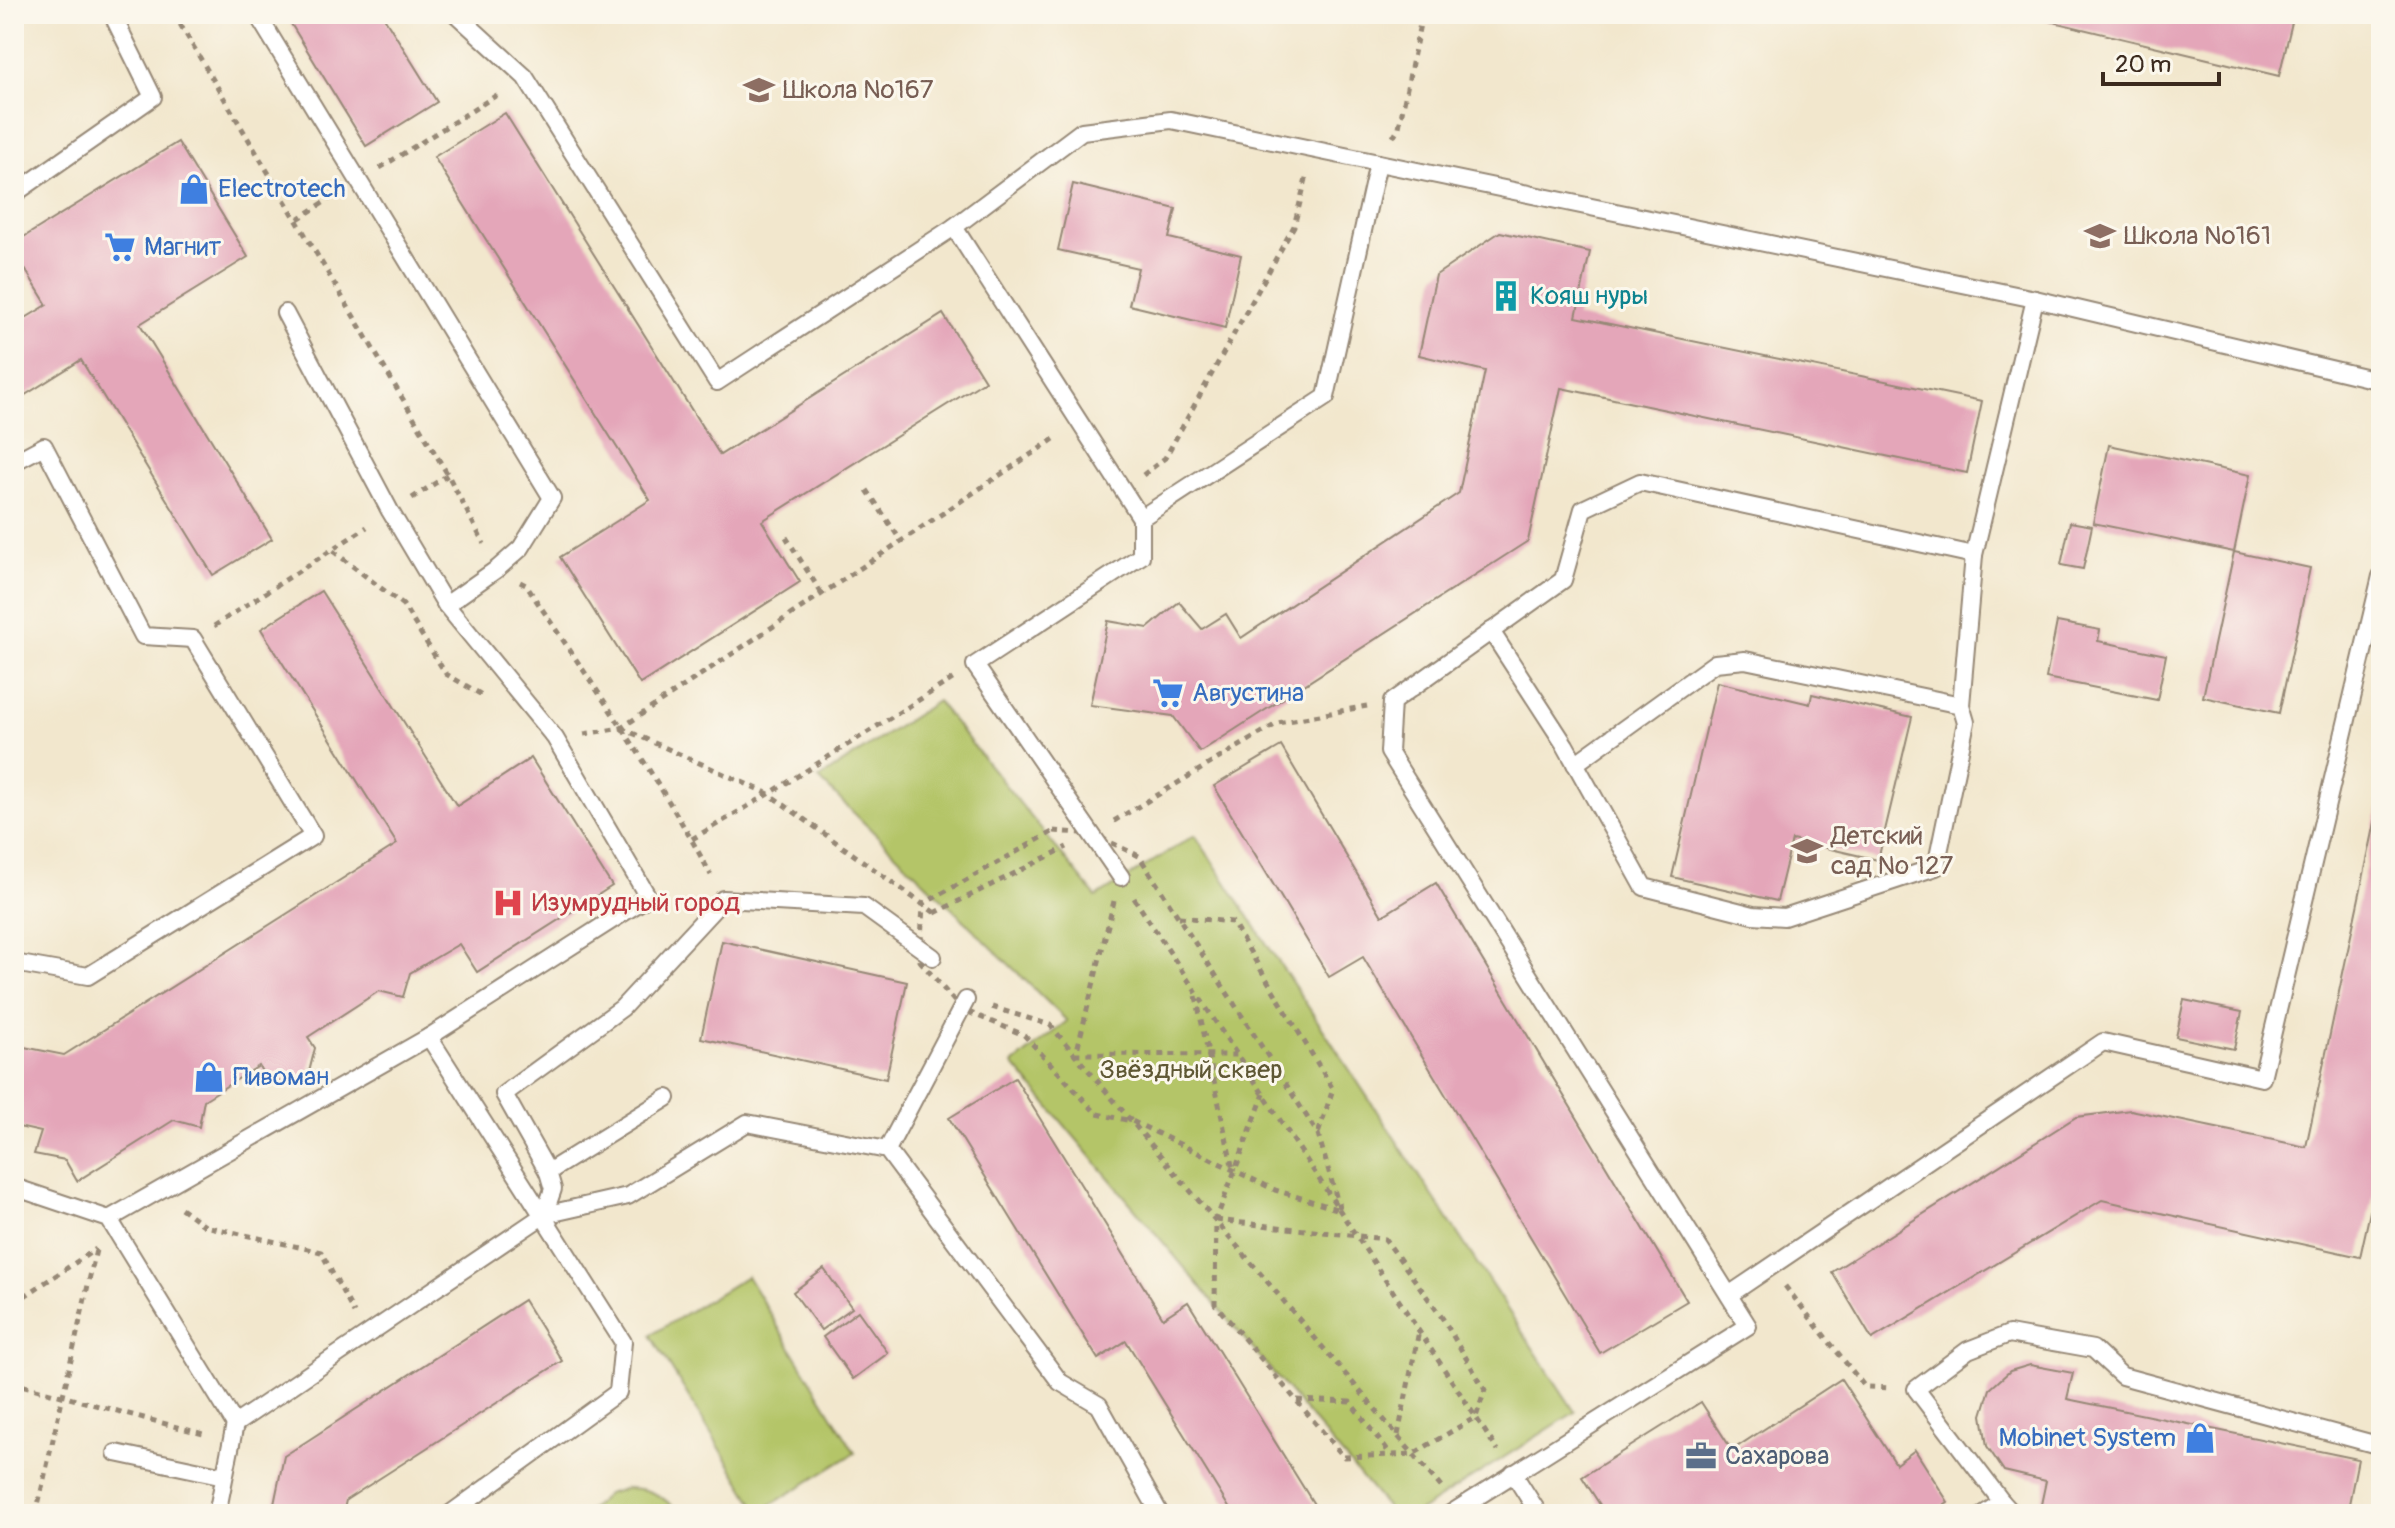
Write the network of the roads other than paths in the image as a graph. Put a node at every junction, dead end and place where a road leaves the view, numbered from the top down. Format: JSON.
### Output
{"nodes":[{"id":1,"x":112,"y":14,"type":"edge"},
{"id":2,"x":257,"y":14,"type":"edge"},
{"id":3,"x":456,"y":14,"type":"edge"},
{"id":4,"x":1378,"y":163,"type":"junction"},
{"id":5,"x":14,"y":194,"type":"edge"},
{"id":6,"x":954,"y":227,"type":"junction"},
{"id":7,"x":2035,"y":299,"type":"junction"},
{"id":8,"x":285,"y":313,"type":"dead end"},
{"id":9,"x":2381,"y":381,"type":"edge"},
{"id":10,"x":14,"y":462,"type":"edge"},
{"id":11,"x":1141,"y":518,"type":"junction"},
{"id":12,"x":1974,"y":555,"type":"junction"},
{"id":13,"x":2381,"y":576,"type":"edge"},
{"id":14,"x":446,"y":605,"type":"junction"},
{"id":15,"x":1491,"y":631,"type":"junction"},
{"id":16,"x":1961,"y":705,"type":"junction"},
{"id":17,"x":1575,"y":764,"type":"junction"},
{"id":18,"x":1121,"y":877,"type":"road end"},
{"id":19,"x":927,"y":952,"type":"road end"},
{"id":20,"x":14,"y":963,"type":"edge"},
{"id":21,"x":963,"y":1004,"type":"road end"},
{"id":22,"x":429,"y":1037,"type":"junction"},
{"id":23,"x":667,"y":1098,"type":"dead end"},
{"id":24,"x":887,"y":1150,"type":"junction"},
{"id":25,"x":548,"y":1172,"type":"junction"},
{"id":26,"x":14,"y":1187,"type":"edge"},
{"id":27,"x":544,"y":1215,"type":"junction"},
{"id":28,"x":109,"y":1219,"type":"junction"},
{"id":29,"x":1729,"y":1295,"type":"junction"},
{"id":30,"x":233,"y":1433,"type":"junction"},
{"id":31,"x":2381,"y":1446,"type":"edge"},
{"id":32,"x":116,"y":1453,"type":"dead end"},
{"id":33,"x":1513,"y":1473,"type":"junction"},
{"id":34,"x":224,"y":1476,"type":"junction"},
{"id":35,"x":2007,"y":1508,"type":"edge"},
{"id":36,"x":1454,"y":1511,"type":"edge"},
{"id":37,"x":217,"y":1514,"type":"edge"},
{"id":38,"x":450,"y":1514,"type":"edge"},
{"id":39,"x":1160,"y":1514,"type":"edge"},
{"id":40,"x":1539,"y":1514,"type":"edge"},
{"id":41,"x":1984,"y":1514,"type":"edge"}],
"edges":[{"from":1,"to":5,"type":"lane"},
{"from":2,"to":14,"type":"lane"},
{"from":3,"to":6,"type":"lane"},
{"from":4,"to":6,"type":"lane"},
{"from":4,"to":7,"type":"lane"},
{"from":4,"to":11,"type":"lane"},
{"from":6,"to":11,"type":"lane"},
{"from":7,"to":9,"type":"lane"},
{"from":7,"to":12,"type":"lane"},
{"from":8,"to":14,"type":"lane"},
{"from":10,"to":20,"type":"lane"},
{"from":11,"to":18,"type":"lane"},
{"from":12,"to":15,"type":"lane"},
{"from":12,"to":16,"type":"lane"},
{"from":13,"to":29,"type":"lane"},
{"from":14,"to":22,"type":"lane"},
{"from":15,"to":17,"type":"lane"},
{"from":15,"to":29,"type":"lane"},
{"from":16,"to":17,"type":"lane"},
{"from":16,"to":17,"type":"lane"},
{"from":19,"to":25,"type":"lane"},
{"from":21,"to":24,"type":"lane"},
{"from":22,"to":27,"type":"lane"},
{"from":22,"to":28,"type":"lane"},
{"from":23,"to":25,"type":"lane"},
{"from":24,"to":27,"type":"lane"},
{"from":24,"to":39,"type":"lane"},
{"from":25,"to":27,"type":"lane"},
{"from":26,"to":28,"type":"lane"},
{"from":27,"to":30,"type":"lane"},
{"from":27,"to":38,"type":"lane"},
{"from":28,"to":30,"type":"lane"},
{"from":29,"to":33,"type":"lane"},
{"from":30,"to":34,"type":"lane"},
{"from":31,"to":35,"type":"lane"},
{"from":32,"to":34,"type":"lane"},
{"from":33,"to":36,"type":"lane"},
{"from":33,"to":40,"type":"lane"},
{"from":34,"to":37,"type":"lane"},
{"from":35,"to":41,"type":"lane"}]}
